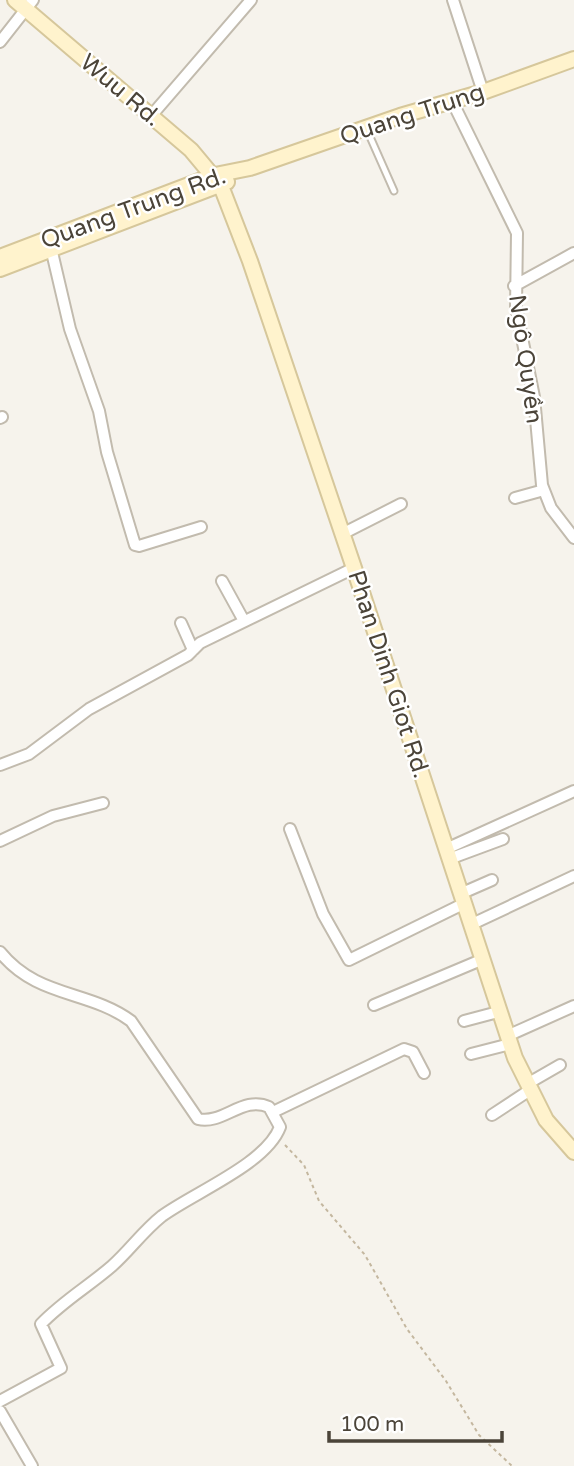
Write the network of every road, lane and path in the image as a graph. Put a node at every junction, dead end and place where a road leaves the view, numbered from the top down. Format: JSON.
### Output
{"nodes":[{"id":1,"x":251,"y":0,"type":"edge"},
{"id":2,"x":453,"y":0,"type":"edge"},
{"id":3,"x":24,"y":3,"type":"edge"},
{"id":4,"x":0,"y":42,"type":"edge"},
{"id":5,"x":574,"y":59,"type":"edge"},
{"id":6,"x":483,"y":92,"type":"junction"},
{"id":7,"x":452,"y":101,"type":"junction"},
{"id":8,"x":151,"y":116,"type":"junction"},
{"id":9,"x":366,"y":127,"type":"junction"},
{"id":10,"x":250,"y":168,"type":"joint"},
{"id":11,"x":218,"y":180,"type":"junction"},
{"id":12,"x":394,"y":191,"type":"dead end"},
{"id":13,"x":51,"y":248,"type":"junction"},
{"id":14,"x":574,"y":253,"type":"edge"},
{"id":15,"x":0,"y":257,"type":"edge"},
{"id":16,"x":0,"y":269,"type":"edge"},
{"id":17,"x":514,"y":286,"type":"junction"},
{"id":18,"x":544,"y":490,"type":"junction"},
{"id":19,"x":515,"y":498,"type":"dead end"},
{"id":20,"x":401,"y":504,"type":"dead end"},
{"id":21,"x":201,"y":527,"type":"dead end"},
{"id":22,"x":342,"y":534,"type":"junction"},
{"id":23,"x":574,"y":538,"type":"edge"},
{"id":24,"x":354,"y":568,"type":"junction"},
{"id":25,"x":222,"y":582,"type":"dead end"},
{"id":26,"x":244,"y":621,"type":"junction"},
{"id":27,"x":181,"y":623,"type":"dead end"},
{"id":28,"x":193,"y":650,"type":"junction"},
{"id":29,"x":0,"y":765,"type":"edge"},
{"id":30,"x":574,"y":791,"type":"edge"},
{"id":31,"x":103,"y":803,"type":"dead end"},
{"id":32,"x":290,"y":829,"type":"dead end"},
{"id":33,"x":503,"y":839,"type":"dead end"},
{"id":34,"x":0,"y":841,"type":"edge"},
{"id":35,"x":447,"y":854,"type":"junction"},
{"id":36,"x":574,"y":876,"type":"edge"},
{"id":37,"x":492,"y":880,"type":"dead end"},
{"id":38,"x":462,"y":899,"type":"junction"},
{"id":39,"x":470,"y":925,"type":"junction"},
{"id":40,"x":0,"y":952,"type":"edge"},
{"id":41,"x":481,"y":960,"type":"junction"},
{"id":42,"x":374,"y":1005,"type":"dead end"},
{"id":43,"x":574,"y":1006,"type":"edge"},
{"id":44,"x":498,"y":1012,"type":"junction"},
{"id":45,"x":464,"y":1021,"type":"dead end"},
{"id":46,"x":508,"y":1040,"type":"junction"},
{"id":47,"x":471,"y":1054,"type":"dead end"},
{"id":48,"x":560,"y":1065,"type":"dead end"},
{"id":49,"x":424,"y":1073,"type":"dead end"},
{"id":50,"x":528,"y":1087,"type":"junction"},
{"id":51,"x":273,"y":1112,"type":"junction"},
{"id":52,"x":492,"y":1115,"type":"dead end"},
{"id":53,"x":275,"y":1139,"type":"junction"},
{"id":54,"x":574,"y":1152,"type":"edge"},
{"id":55,"x":0,"y":1401,"type":"edge"},
{"id":56,"x":0,"y":1411,"type":"edge"},
{"id":57,"x":32,"y":1466,"type":"edge"},
{"id":58,"x":512,"y":1466,"type":"edge"}],
"edges":[{"from":1,"to":8,"type":"street"},
{"from":2,"to":6,"type":"street"},
{"from":3,"to":4,"type":"street"},
{"from":3,"to":8,"type":"main road","name":"Wuu Rd."},
{"from":5,"to":6,"type":"main road","name":"Quang Trung"},
{"from":6,"to":7,"type":"main road","name":"Quang Trung"},
{"from":7,"to":9,"type":"main road","name":"Quang Trung"},
{"from":7,"to":17,"type":"street","name":"Ngô Quyền"},
{"from":8,"to":11,"type":"main road","name":"Wuu Rd."},
{"from":9,"to":10,"type":"main road","name":"Quang Trung"},
{"from":9,"to":12,"type":"lane"},
{"from":10,"to":11,"type":"main road","name":"Quang Trung Rd."},
{"from":11,"to":13,"type":"main road","name":"Quang Trung Rd."},
{"from":11,"to":15,"type":"main road","name":"Quang Trung Rd."},
{"from":11,"to":22,"type":"main road","name":"Phan Dinh Giot Rd."},
{"from":13,"to":16,"type":"main road","name":"Quang Trung Rd."},
{"from":13,"to":21,"type":"street"},
{"from":14,"to":17,"type":"street"},
{"from":17,"to":18,"type":"street","name":"Ngô Quyền"},
{"from":18,"to":19,"type":"street"},
{"from":18,"to":23,"type":"street","name":"Ngô Quyền"},
{"from":20,"to":22,"type":"street"},
{"from":22,"to":24,"type":"main road","name":"Phan Dinh Giot Rd."},
{"from":24,"to":26,"type":"street"},
{"from":24,"to":35,"type":"main road","name":"Phan Dinh Giot Rd."},
{"from":25,"to":26,"type":"street"},
{"from":26,"to":28,"type":"street"},
{"from":27,"to":28,"type":"street"},
{"from":28,"to":29,"type":"street"},
{"from":30,"to":35,"type":"street"},
{"from":31,"to":34,"type":"street"},
{"from":32,"to":38,"type":"street"},
{"from":33,"to":35,"type":"street"},
{"from":35,"to":38,"type":"main road","name":"Phan Dinh Giot Rd."},
{"from":36,"to":39,"type":"street"},
{"from":37,"to":38,"type":"street"},
{"from":38,"to":39,"type":"main road","name":"Phan Dinh Giot Rd."},
{"from":39,"to":41,"type":"main road","name":"Phan Dinh Giot Rd."},
{"from":40,"to":51,"type":"street"},
{"from":41,"to":42,"type":"street"},
{"from":41,"to":44,"type":"main road","name":"Phan Dinh Giot Rd."},
{"from":43,"to":46,"type":"street"},
{"from":44,"to":45,"type":"street"},
{"from":44,"to":46,"type":"main road","name":"Phan Dinh Giot Rd."},
{"from":46,"to":47,"type":"street"},
{"from":46,"to":50,"type":"main road","name":"Phan Dinh Giot Rd."},
{"from":48,"to":50,"type":"street"},
{"from":49,"to":51,"type":"street"},
{"from":50,"to":52,"type":"street"},
{"from":50,"to":54,"type":"main road","name":"Phan Dinh Giot Rd."},
{"from":51,"to":53,"type":"street"},
{"from":53,"to":55,"type":"street"},
{"from":53,"to":58,"type":"path"},
{"from":56,"to":57,"type":"street"}]}
